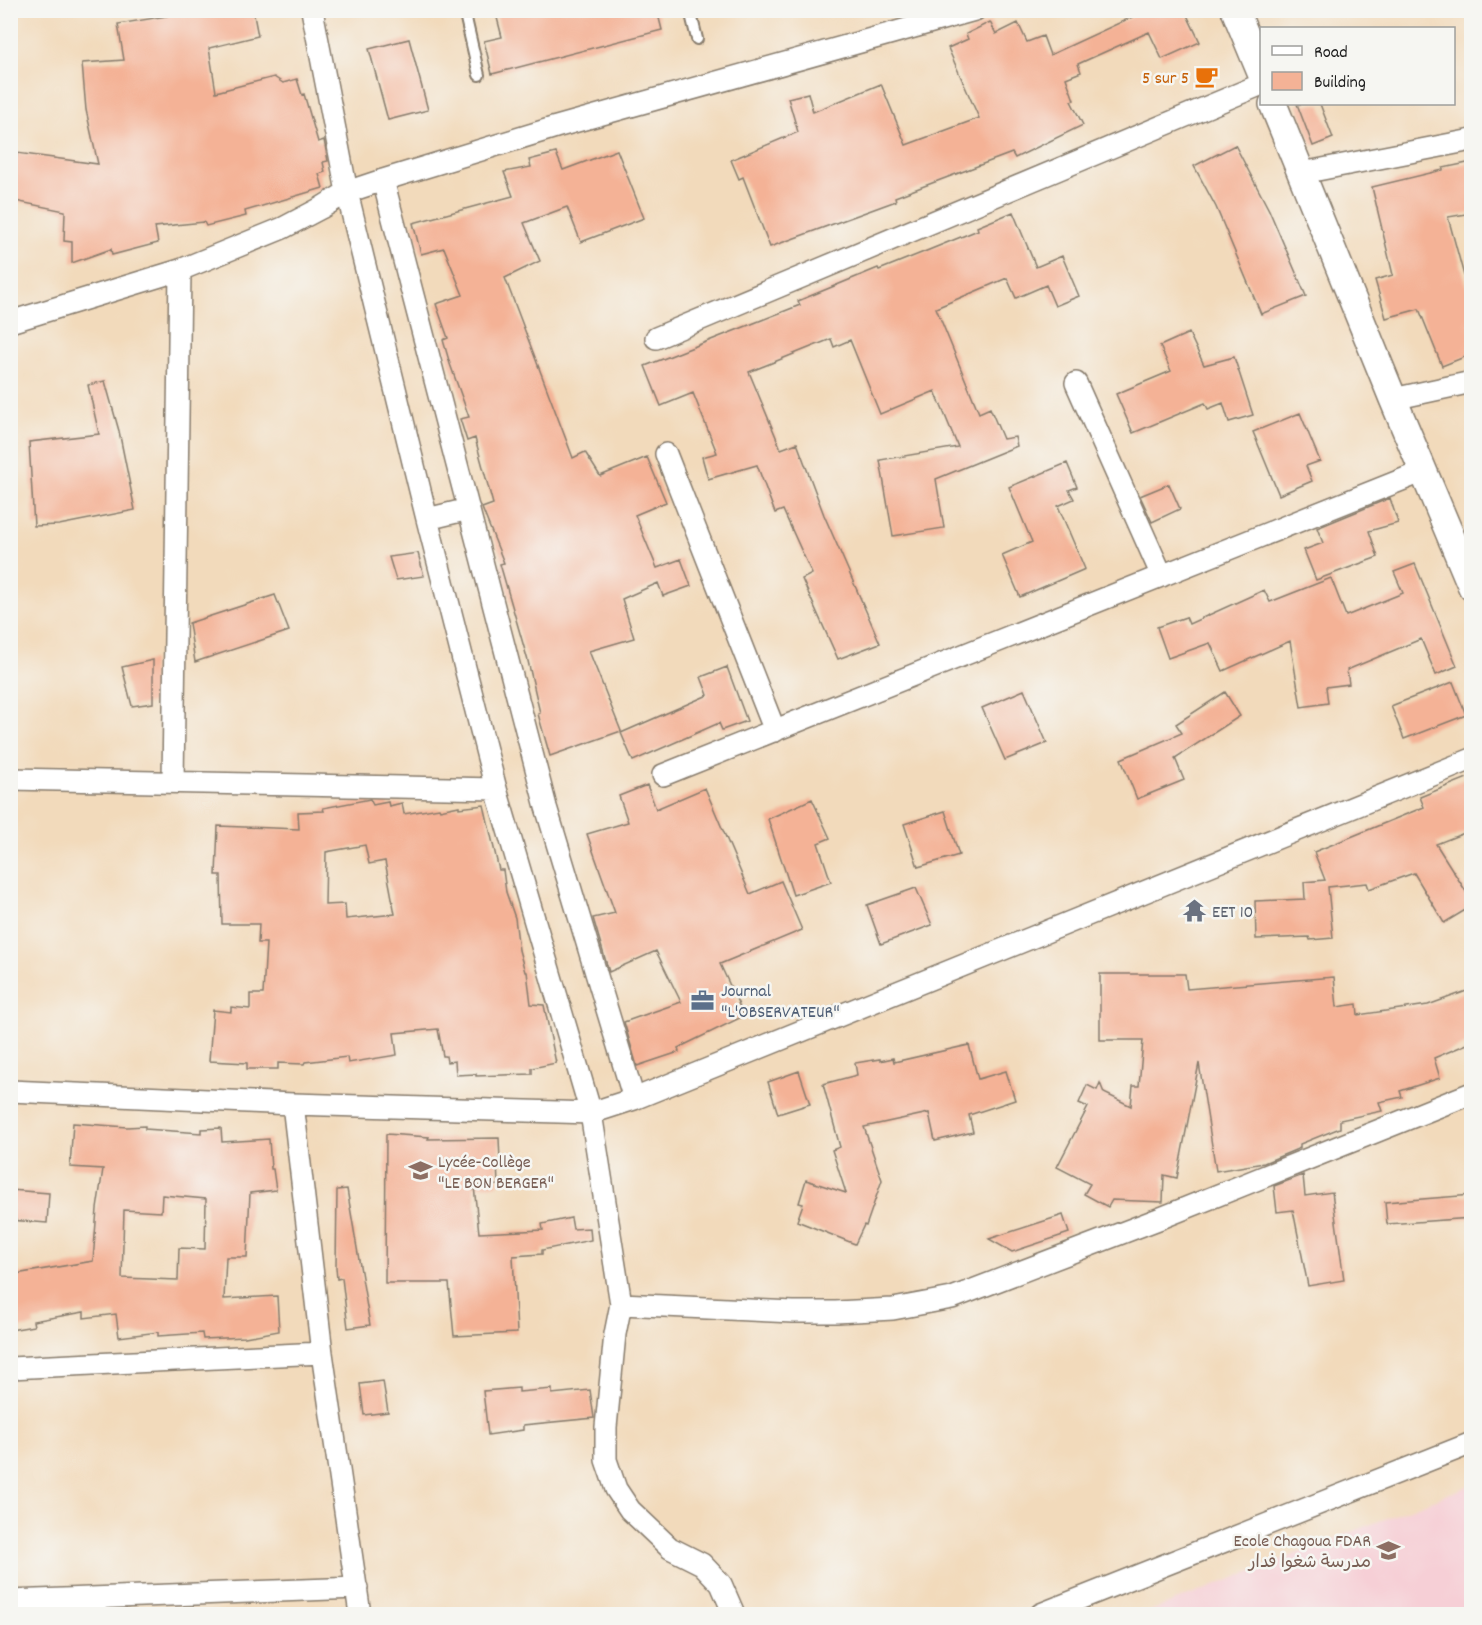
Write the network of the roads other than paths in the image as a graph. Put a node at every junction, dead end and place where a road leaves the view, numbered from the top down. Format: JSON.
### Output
{"nodes":[{"id":1,"x":312,"y":10,"type":"edge"},
{"id":2,"x":464,"y":10,"type":"edge"},
{"id":3,"x":690,"y":10,"type":"edge"},
{"id":4,"x":975,"y":10,"type":"edge"},
{"id":5,"x":1235,"y":10,"type":"edge"},
{"id":6,"x":697,"y":39,"type":"dead end"},
{"id":7,"x":1260,"y":70,"type":"edge"},
{"id":8,"x":479,"y":75,"type":"dead end"},
{"id":9,"x":1260,"y":85,"type":"edge"},
{"id":10,"x":1273,"y":105,"type":"edge"},
{"id":11,"x":1472,"y":140,"type":"edge"},
{"id":12,"x":1302,"y":173,"type":"junction"},
{"id":13,"x":382,"y":180,"type":"junction"},
{"id":14,"x":347,"y":192,"type":"junction"},
{"id":15,"x":180,"y":270,"type":"junction"},
{"id":16,"x":10,"y":322,"type":"edge"},
{"id":17,"x":656,"y":338,"type":"dead end"},
{"id":18,"x":1472,"y":382,"type":"edge"},
{"id":19,"x":1076,"y":383,"type":"dead end"},
{"id":20,"x":1393,"y":399,"type":"junction"},
{"id":21,"x":666,"y":454,"type":"dead end"},
{"id":22,"x":1424,"y":471,"type":"junction"},
{"id":23,"x":468,"y":509,"type":"junction"},
{"id":24,"x":427,"y":519,"type":"junction"},
{"id":25,"x":1162,"y":576,"type":"junction"},
{"id":26,"x":1472,"y":586,"type":"edge"},
{"id":27,"x":775,"y":730,"type":"junction"},
{"id":28,"x":1472,"y":759,"type":"edge"},
{"id":29,"x":663,"y":775,"type":"dead end"},
{"id":30,"x":10,"y":780,"type":"edge"},
{"id":31,"x":173,"y":782,"type":"junction"},
{"id":32,"x":496,"y":789,"type":"junction"},
{"id":33,"x":10,"y":1091,"type":"edge"},
{"id":34,"x":1472,"y":1093,"type":"edge"},
{"id":35,"x":634,"y":1099,"type":"junction"},
{"id":36,"x":293,"y":1104,"type":"junction"},
{"id":37,"x":591,"y":1113,"type":"junction"},
{"id":38,"x":621,"y":1304,"type":"junction"},
{"id":39,"x":322,"y":1353,"type":"junction"},
{"id":40,"x":10,"y":1368,"type":"edge"},
{"id":41,"x":1472,"y":1443,"type":"edge"},
{"id":42,"x":357,"y":1588,"type":"junction"},
{"id":43,"x":10,"y":1601,"type":"edge"},
{"id":44,"x":360,"y":1614,"type":"edge"},
{"id":45,"x":734,"y":1614,"type":"edge"},
{"id":46,"x":1041,"y":1614,"type":"edge"}],
"edges":[{"from":1,"to":14,"type":"street"},
{"from":2,"to":8,"type":"lane"},
{"from":3,"to":6,"type":"lane"},
{"from":4,"to":13,"type":"street"},
{"from":5,"to":7,"type":"street"},
{"from":9,"to":17,"type":"street"},
{"from":10,"to":12,"type":"street"},
{"from":11,"to":12,"type":"street"},
{"from":12,"to":20,"type":"street"},
{"from":13,"to":14,"type":"street"},
{"from":13,"to":23,"type":"street"},
{"from":14,"to":15,"type":"street"},
{"from":14,"to":24,"type":"street"},
{"from":15,"to":16,"type":"street"},
{"from":15,"to":31,"type":"street"},
{"from":18,"to":20,"type":"street"},
{"from":19,"to":25,"type":"street"},
{"from":20,"to":22,"type":"street"},
{"from":21,"to":27,"type":"street"},
{"from":22,"to":25,"type":"street"},
{"from":22,"to":26,"type":"street"},
{"from":23,"to":24,"type":"street"},
{"from":23,"to":35,"type":"street"},
{"from":24,"to":32,"type":"street"},
{"from":25,"to":27,"type":"street"},
{"from":27,"to":29,"type":"street"},
{"from":28,"to":35,"type":"street"},
{"from":30,"to":31,"type":"street"},
{"from":31,"to":32,"type":"street"},
{"from":32,"to":37,"type":"street"},
{"from":33,"to":36,"type":"street"},
{"from":34,"to":38,"type":"street"},
{"from":35,"to":37,"type":"street"},
{"from":36,"to":37,"type":"street"},
{"from":36,"to":39,"type":"street"},
{"from":37,"to":38,"type":"street"},
{"from":38,"to":45,"type":"street"},
{"from":39,"to":40,"type":"street"},
{"from":39,"to":42,"type":"street"},
{"from":41,"to":46,"type":"street"},
{"from":42,"to":43,"type":"street"},
{"from":42,"to":44,"type":"street"}]}
